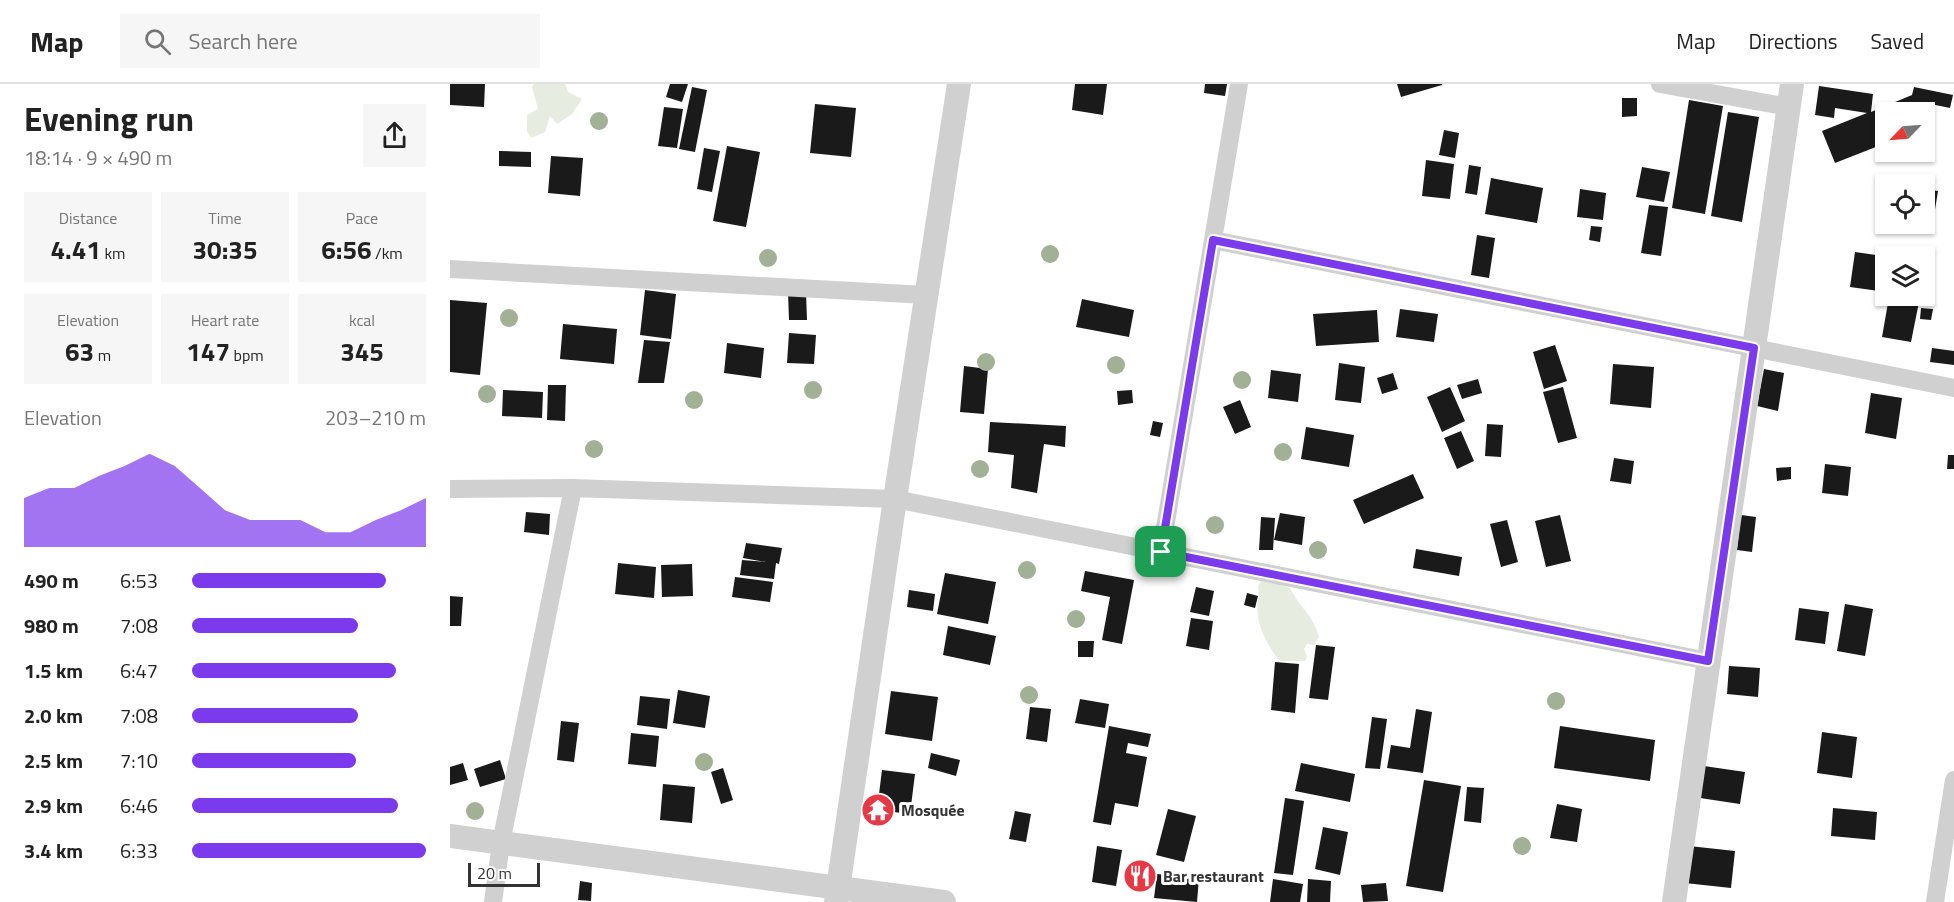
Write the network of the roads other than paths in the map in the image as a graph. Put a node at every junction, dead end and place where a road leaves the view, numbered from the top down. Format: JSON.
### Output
{"nodes":[{"id":1,"x":959,"y":84,"type":"edge"},
{"id":2,"x":1239,"y":84,"type":"edge"},
{"id":3,"x":1660,"y":84,"type":"edge"},
{"id":4,"x":1790,"y":96,"type":"edge"},
{"id":5,"x":1213,"y":240,"type":"junction"},
{"id":6,"x":450,"y":269,"type":"edge"},
{"id":7,"x":926,"y":295,"type":"junction"},
{"id":8,"x":1754,"y":348,"type":"junction"},
{"id":9,"x":1954,"y":388,"type":"edge"},
{"id":10,"x":450,"y":489,"type":"edge"},
{"id":11,"x":573,"y":489,"type":"junction"},
{"id":12,"x":895,"y":499,"type":"junction"},
{"id":13,"x":1161,"y":552,"type":"junction"},
{"id":14,"x":1708,"y":661,"type":"junction"},
{"id":15,"x":1954,"y":780,"type":"edge"},
{"id":16,"x":450,"y":836,"type":"edge"},
{"id":17,"x":501,"y":843,"type":"junction"},
{"id":18,"x":837,"y":896,"type":"edge"},
{"id":19,"x":493,"y":902,"type":"edge"},
{"id":20,"x":944,"y":902,"type":"edge"},
{"id":21,"x":1674,"y":902,"type":"edge"},
{"id":22,"x":1935,"y":902,"type":"edge"}],
"edges":[{"from":1,"to":7,"type":"street"},
{"from":2,"to":5,"type":"street"},
{"from":3,"to":4,"type":"street"},
{"from":4,"to":8,"type":"street"},
{"from":5,"to":8,"type":"street"},
{"from":5,"to":13,"type":"street"},
{"from":6,"to":7,"type":"street"},
{"from":7,"to":12,"type":"street"},
{"from":8,"to":9,"type":"street"},
{"from":8,"to":14,"type":"street"},
{"from":10,"to":11,"type":"street"},
{"from":11,"to":12,"type":"street"},
{"from":11,"to":17,"type":"street"},
{"from":12,"to":13,"type":"street"},
{"from":12,"to":18,"type":"street"},
{"from":13,"to":14,"type":"street"},
{"from":14,"to":21,"type":"street"},
{"from":15,"to":22,"type":"street"},
{"from":16,"to":17,"type":"street"},
{"from":17,"to":18,"type":"street"},
{"from":17,"to":19,"type":"street"},
{"from":18,"to":20,"type":"street"}]}
